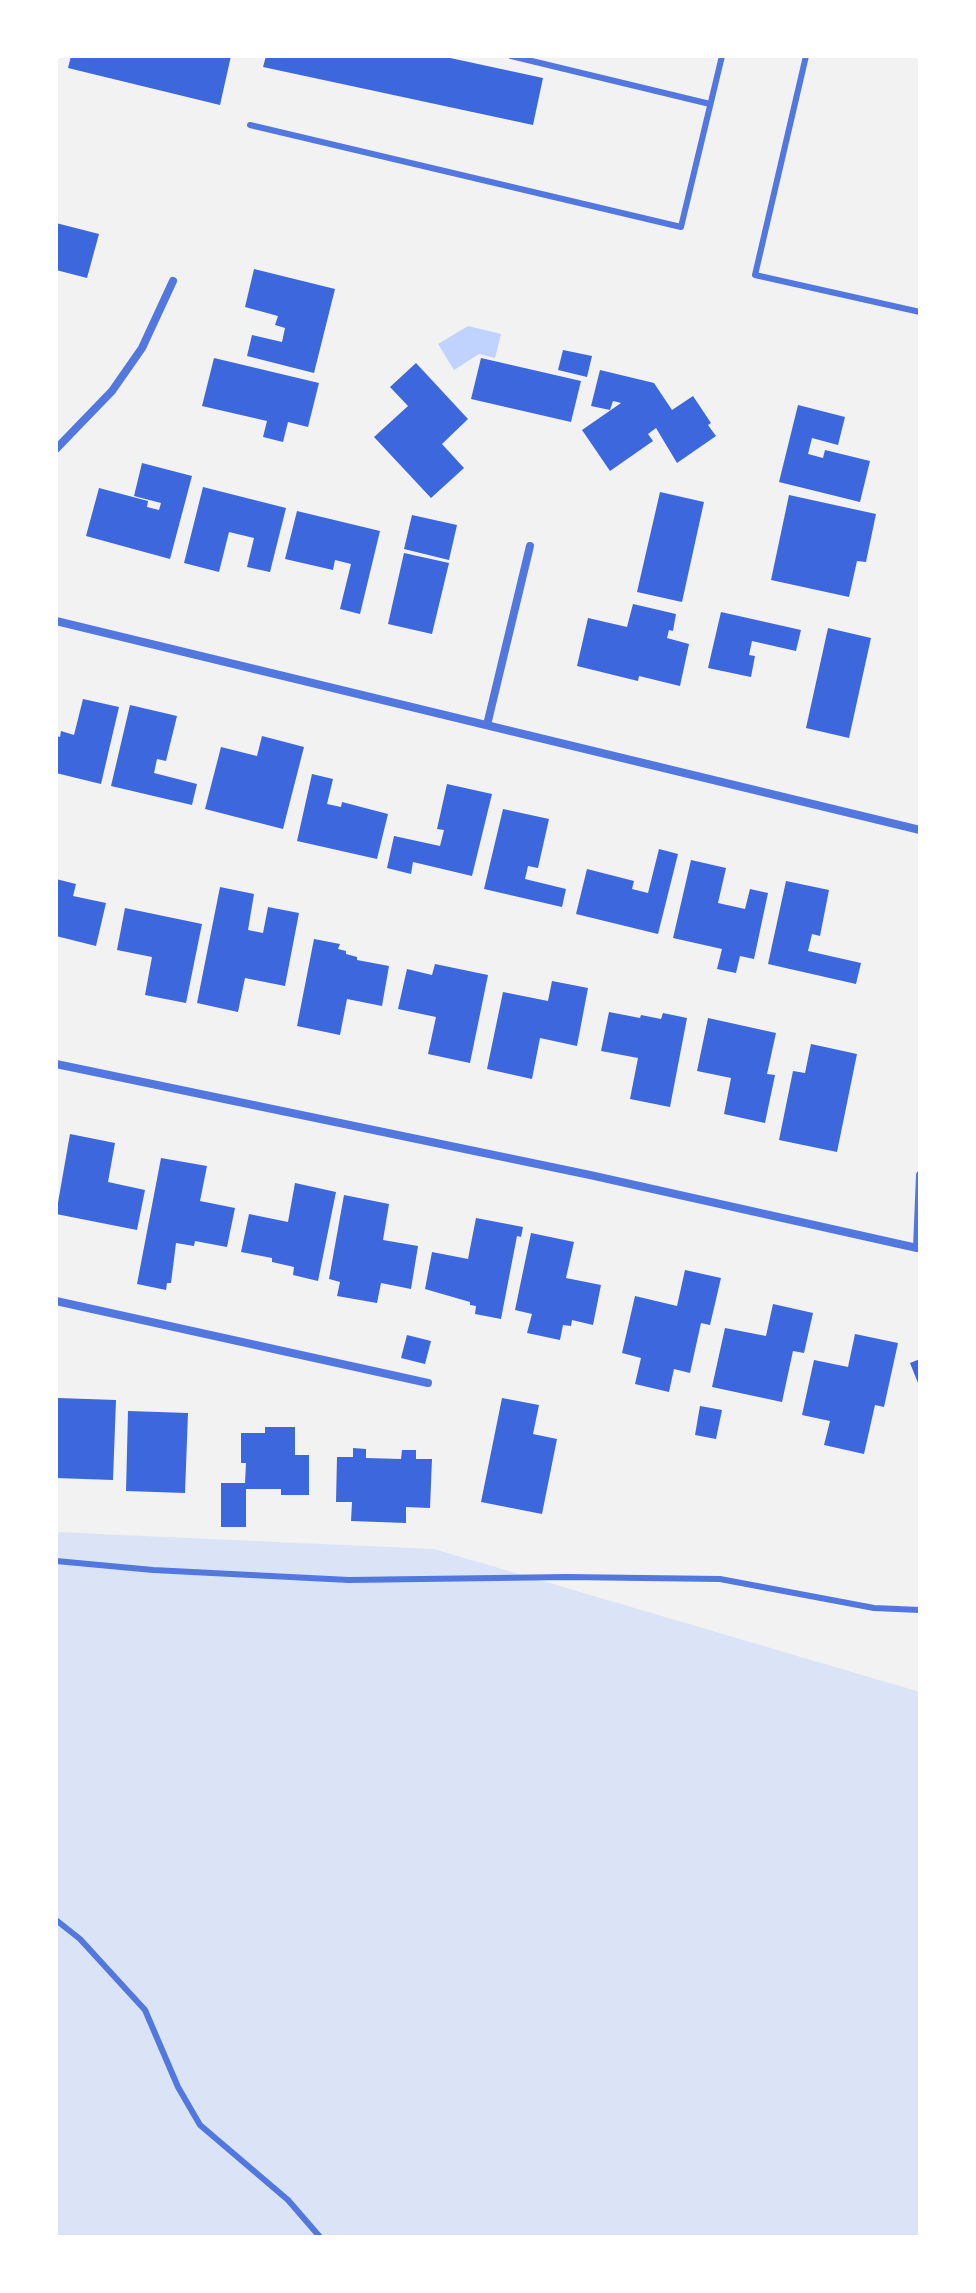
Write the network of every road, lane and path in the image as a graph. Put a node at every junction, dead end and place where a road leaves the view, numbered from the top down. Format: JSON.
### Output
{"nodes":[{"id":1,"x":511,"y":56,"type":"edge"},
{"id":2,"x":722,"y":56,"type":"edge"},
{"id":3,"x":806,"y":56,"type":"edge"},
{"id":4,"x":710,"y":104,"type":"junction"},
{"id":5,"x":250,"y":125,"type":"dead end"},
{"id":6,"x":173,"y":281,"type":"dead end"},
{"id":7,"x":920,"y":312,"type":"edge"},
{"id":8,"x":56,"y":449,"type":"edge"},
{"id":9,"x":530,"y":546,"type":"dead end"},
{"id":10,"x":56,"y":621,"type":"edge"},
{"id":11,"x":487,"y":725,"type":"junction"},
{"id":12,"x":920,"y":830,"type":"edge"},
{"id":13,"x":56,"y":1064,"type":"edge"},
{"id":14,"x":920,"y":1175,"type":"edge"},
{"id":15,"x":56,"y":1301,"type":"edge"},
{"id":16,"x":428,"y":1383,"type":"dead end"},
{"id":17,"x":56,"y":1561,"type":"edge"},
{"id":18,"x":920,"y":1610,"type":"edge"},
{"id":19,"x":56,"y":1920,"type":"edge"},
{"id":20,"x":320,"y":2237,"type":"edge"}],
"edges":[{"from":1,"to":4,"type":"lane"},
{"from":2,"to":4,"type":"lane"},
{"from":3,"to":7,"type":"lane"},
{"from":4,"to":5,"type":"lane"},
{"from":6,"to":8,"type":"street"},
{"from":9,"to":11,"type":"street"},
{"from":10,"to":11,"type":"street"},
{"from":11,"to":12,"type":"street"},
{"from":13,"to":14,"type":"street"},
{"from":15,"to":16,"type":"street"},
{"from":17,"to":18,"type":"lane"},
{"from":19,"to":20,"type":"lane"}]}
